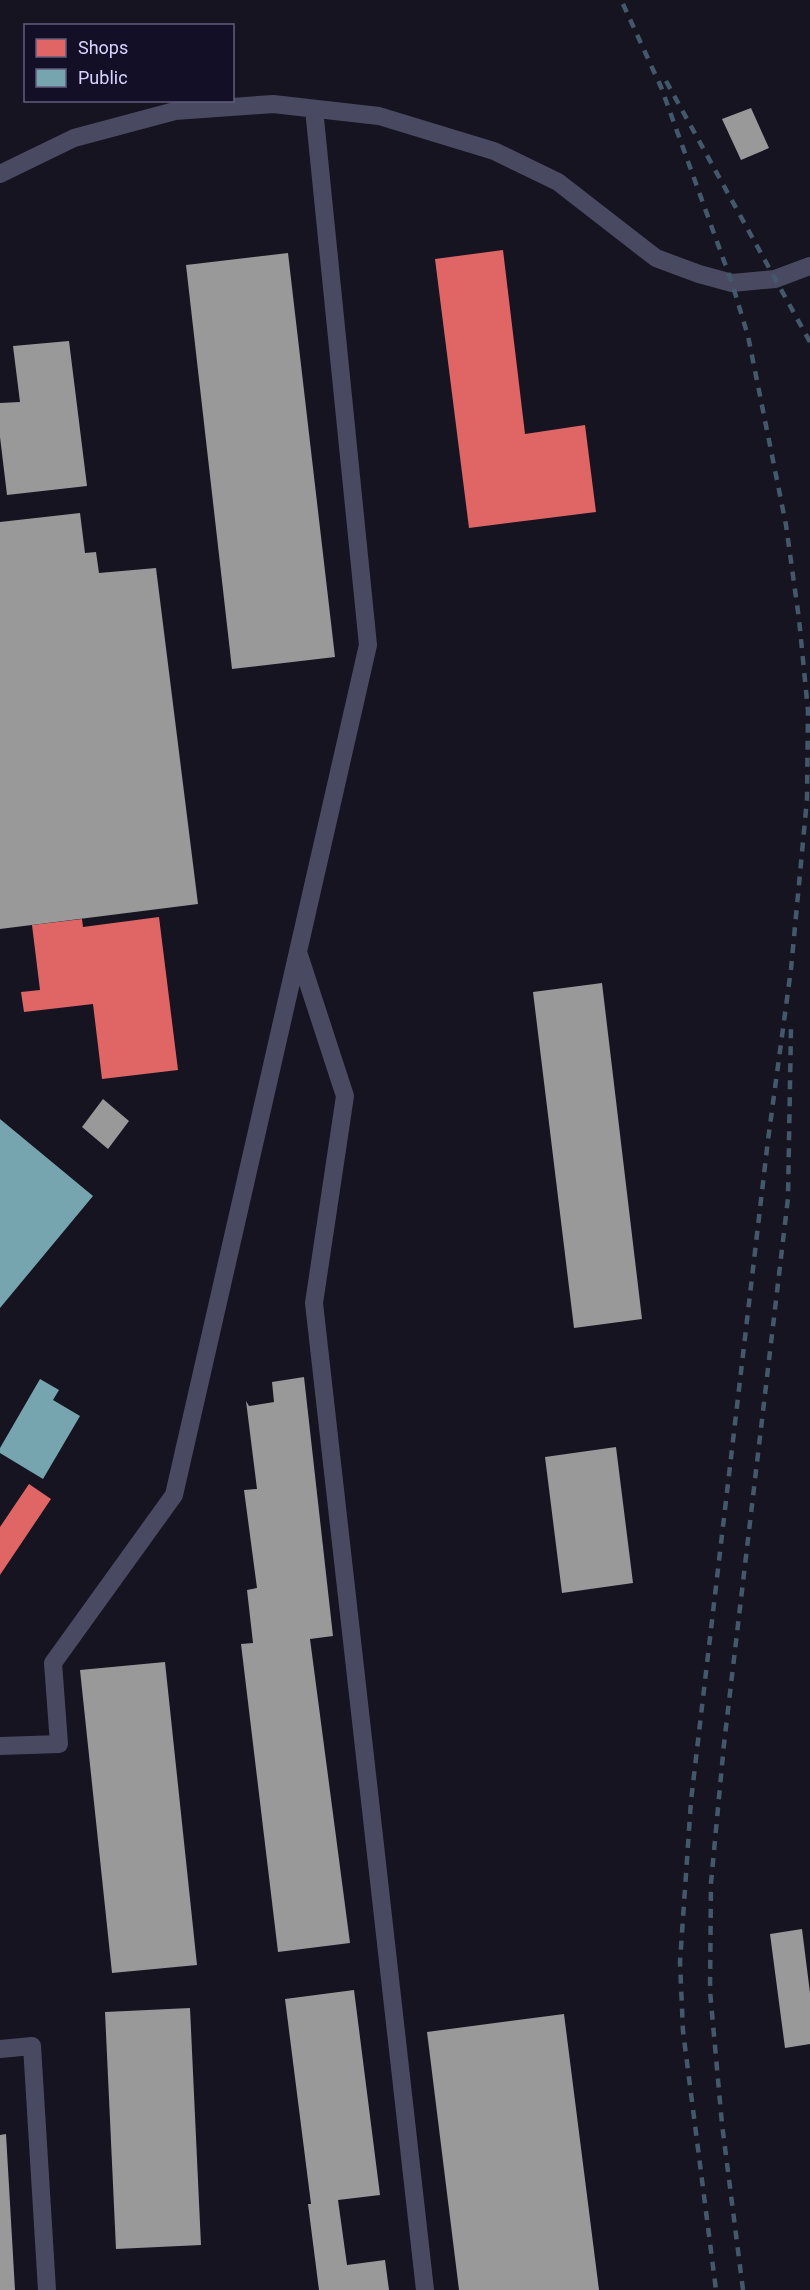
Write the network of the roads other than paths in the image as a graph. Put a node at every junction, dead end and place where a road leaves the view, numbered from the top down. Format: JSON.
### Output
{"nodes":[{"id":1,"x":315,"y":109,"type":"junction"},
{"id":2,"x":0,"y":174,"type":"edge"},
{"id":3,"x":810,"y":266,"type":"edge"},
{"id":4,"x":298,"y":952,"type":"junction"},
{"id":5,"x":0,"y":1746,"type":"edge"},
{"id":6,"x":0,"y":2049,"type":"edge"},
{"id":7,"x":47,"y":2290,"type":"edge"},
{"id":8,"x":425,"y":2290,"type":"edge"}],
"edges":[{"from":1,"to":2,"type":"lane"},
{"from":1,"to":3,"type":"lane"},
{"from":1,"to":4,"type":"lane"},
{"from":4,"to":5,"type":"lane"},
{"from":4,"to":8,"type":"lane"},
{"from":6,"to":7,"type":"lane"}]}
